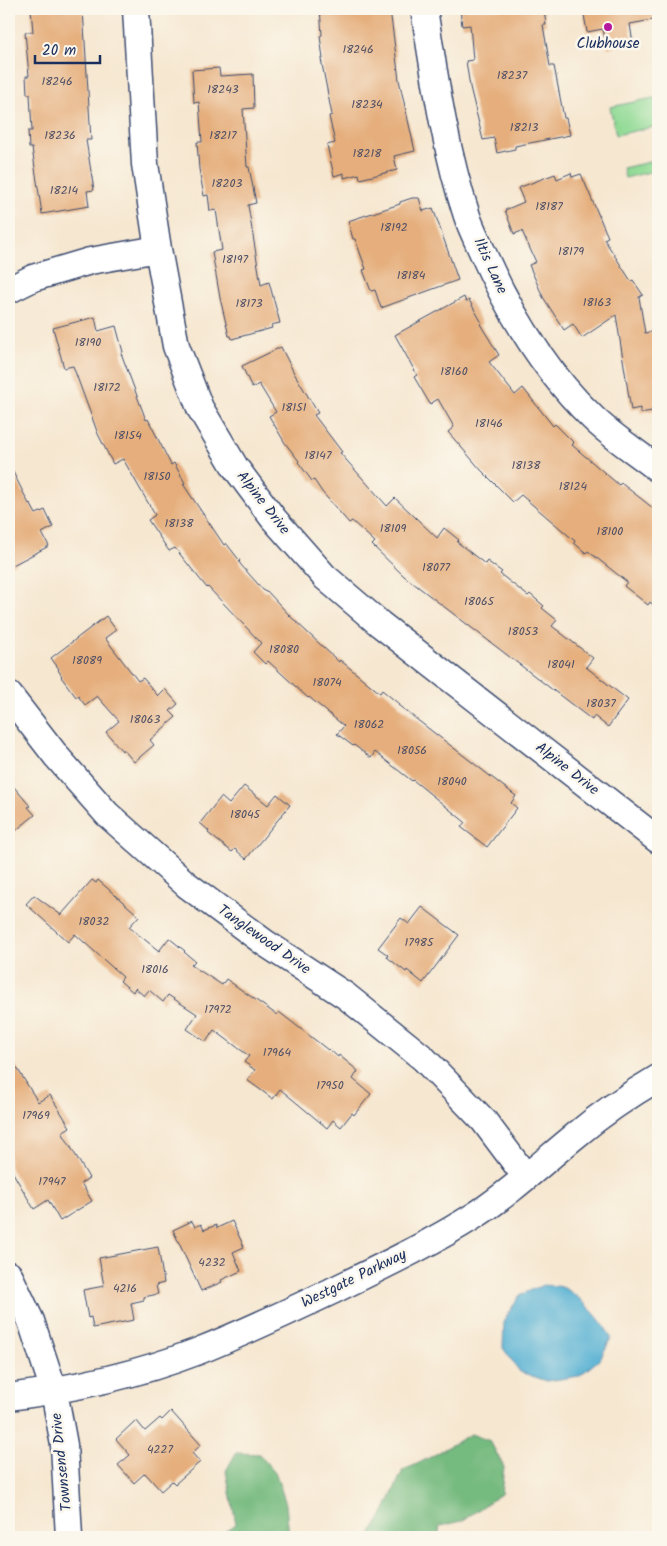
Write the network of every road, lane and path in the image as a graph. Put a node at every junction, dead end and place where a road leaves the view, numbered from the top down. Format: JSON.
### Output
{"nodes":[{"id":1,"x":136,"y":9,"type":"edge"},
{"id":2,"x":424,"y":9,"type":"edge"},
{"id":3,"x":158,"y":249,"type":"junction"},
{"id":4,"x":9,"y":290,"type":"edge"},
{"id":5,"x":658,"y":469,"type":"edge"},
{"id":6,"x":9,"y":696,"type":"edge"},
{"id":7,"x":658,"y":840,"type":"edge"},
{"id":8,"x":658,"y":1078,"type":"edge"},
{"id":9,"x":526,"y":1177,"type":"junction"},
{"id":10,"x":9,"y":1275,"type":"edge"},
{"id":11,"x":54,"y":1391,"type":"junction"},
{"id":12,"x":9,"y":1397,"type":"edge"},
{"id":13,"x":69,"y":1537,"type":"edge"}],
"edges":[{"from":1,"to":3,"type":"street","name":"Alpine Drive"},
{"from":2,"to":5,"type":"street","name":"Iltis Lane"},
{"from":3,"to":4,"type":"street"},
{"from":3,"to":7,"type":"street","name":"Alpine Drive"},
{"from":6,"to":9,"type":"street","name":"Tanglewood Drive"},
{"from":8,"to":9,"type":"street","name":"Westgate Parkway"},
{"from":9,"to":11,"type":"street","name":"Westgate Parkway"},
{"from":10,"to":11,"type":"street","name":"Townsend Drive"},
{"from":11,"to":12,"type":"street","name":"Westgate Parkway"},
{"from":11,"to":13,"type":"street","name":"Townsend Drive"}]}
